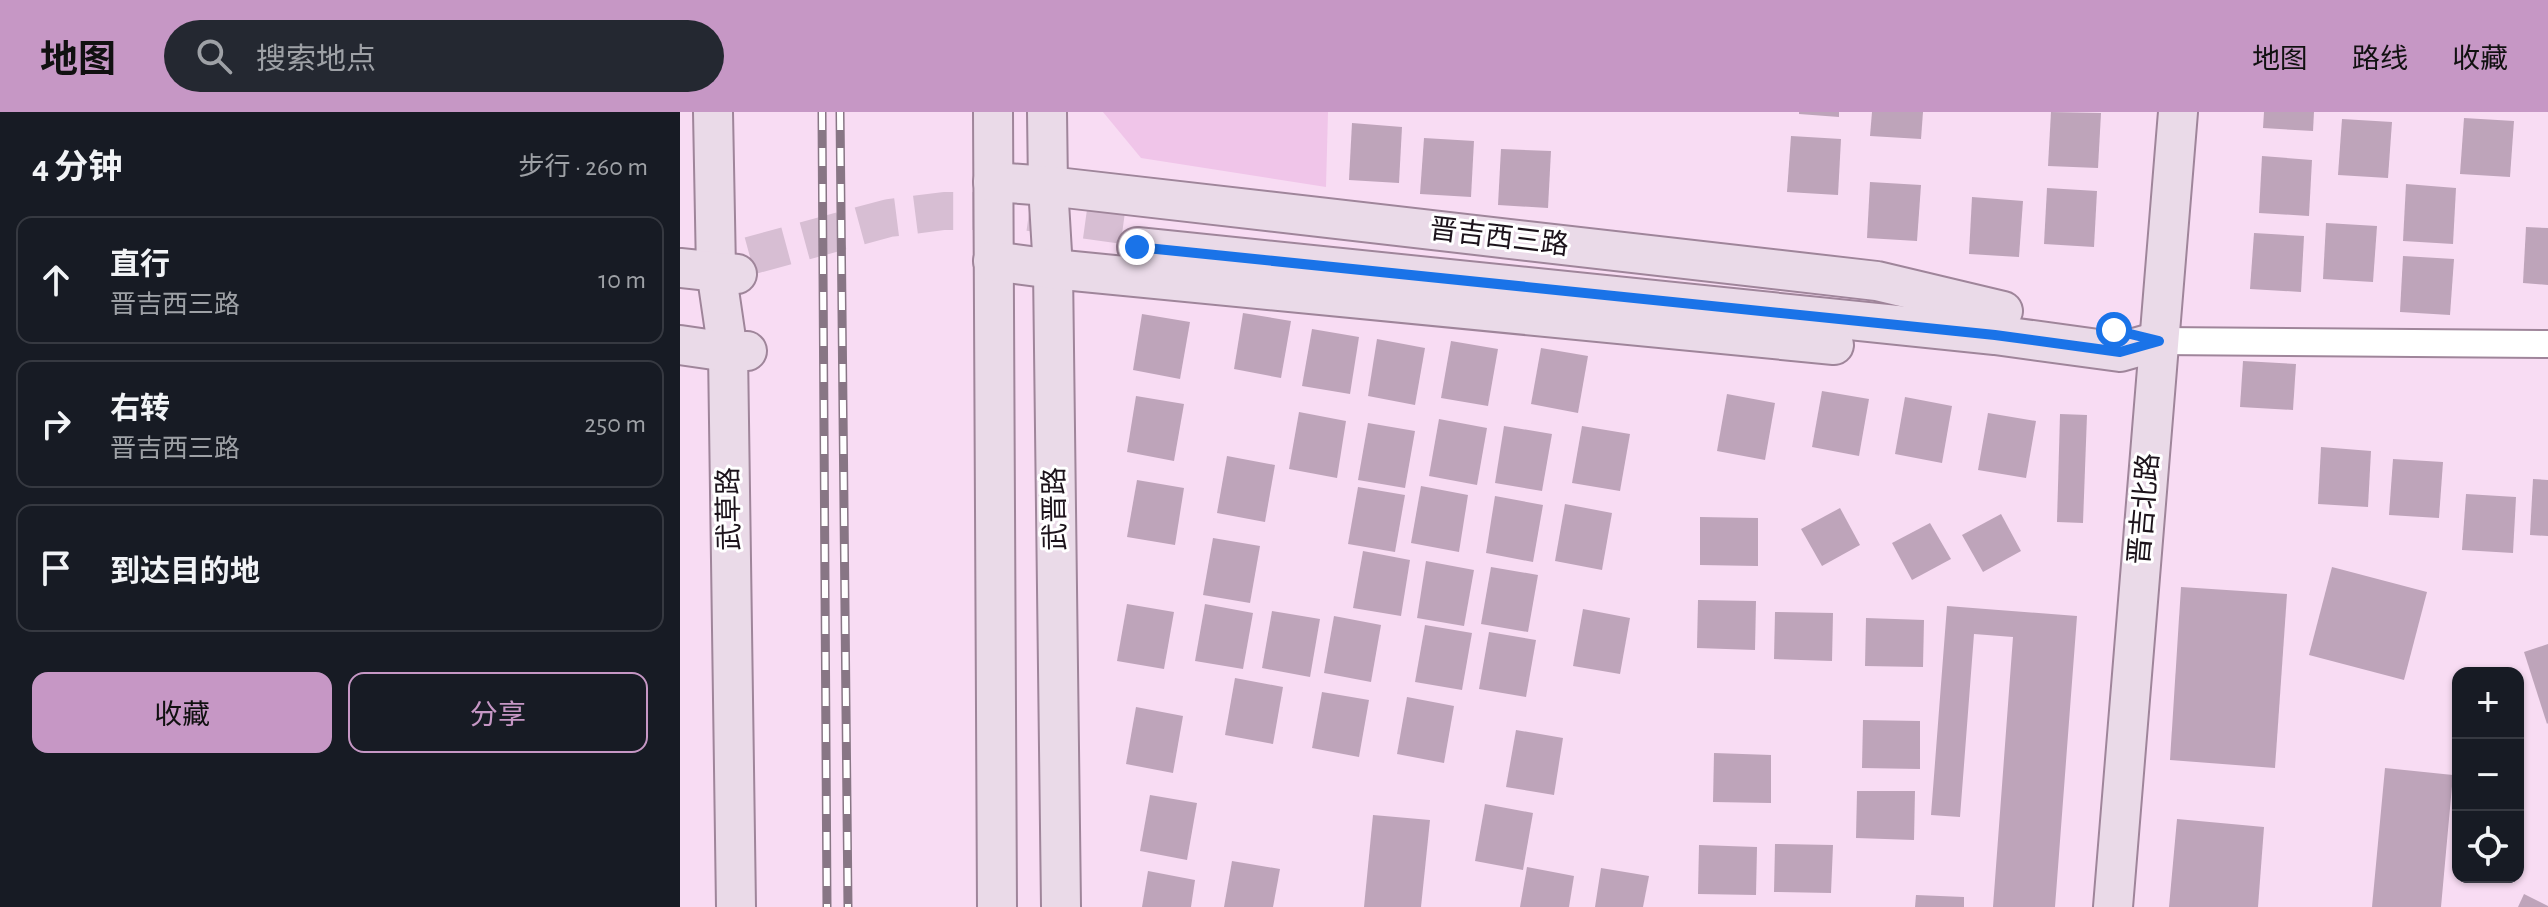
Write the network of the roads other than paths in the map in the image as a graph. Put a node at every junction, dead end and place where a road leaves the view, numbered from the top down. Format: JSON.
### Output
{"nodes":[{"id":1,"x":713,"y":112,"type":"edge"},
{"id":2,"x":734,"y":112,"type":"edge"},
{"id":3,"x":993,"y":112,"type":"edge"},
{"id":4,"x":1047,"y":112,"type":"edge"},
{"id":5,"x":2178,"y":112,"type":"edge"},
{"id":6,"x":993,"y":182,"type":"junction"},
{"id":7,"x":1048,"y":186,"type":"junction"},
{"id":8,"x":1138,"y":237,"type":"tunnel mouth"},
{"id":9,"x":993,"y":261,"type":"junction"},
{"id":10,"x":1053,"y":269,"type":"junction"},
{"id":11,"x":711,"y":271,"type":"edge"},
{"id":12,"x":1999,"y":323,"type":"junction"},
{"id":13,"x":2159,"y":341,"type":"junction"},
{"id":14,"x":2548,"y":344,"type":"edge"},
{"id":15,"x":680,"y":345,"type":"edge"},
{"id":16,"x":738,"y":352,"type":"junction"},
{"id":17,"x":736,"y":907,"type":"edge"},
{"id":18,"x":756,"y":907,"type":"edge"},
{"id":19,"x":997,"y":907,"type":"edge"},
{"id":20,"x":1061,"y":907,"type":"edge"},
{"id":21,"x":2113,"y":907,"type":"edge"}],
"edges":[{"from":1,"to":11,"type":"street","name":"武草路"},
{"from":2,"to":11,"type":"street","name":"武草路"},
{"from":3,"to":6,"type":"street"},
{"from":4,"to":7,"type":"street","name":"武晋路"},
{"from":5,"to":13,"type":"street","name":"晋吉北路"},
{"from":6,"to":7,"type":"street","name":"晋吉西三路"},
{"from":6,"to":9,"type":"street"},
{"from":7,"to":10,"type":"street","name":"武晋路"},
{"from":7,"to":12,"type":"street","name":"晋吉西三路"},
{"from":8,"to":12,"type":"street","name":"晋吉西三路"},
{"from":9,"to":10,"type":"street","name":"晋吉西三路"},
{"from":9,"to":19,"type":"street"},
{"from":10,"to":12,"type":"street","name":"晋吉西三路"},
{"from":10,"to":20,"type":"street","name":"武晋路"},
{"from":11,"to":16,"type":"street","name":"武草路"},
{"from":12,"to":13,"type":"street","name":"晋吉西三路"},
{"from":13,"to":14,"type":"street"},
{"from":13,"to":21,"type":"street","name":"晋吉北路"},
{"from":15,"to":16,"type":"street"},
{"from":16,"to":17,"type":"street","name":"武草路"},
{"from":16,"to":18,"type":"street","name":"武草路"}]}
